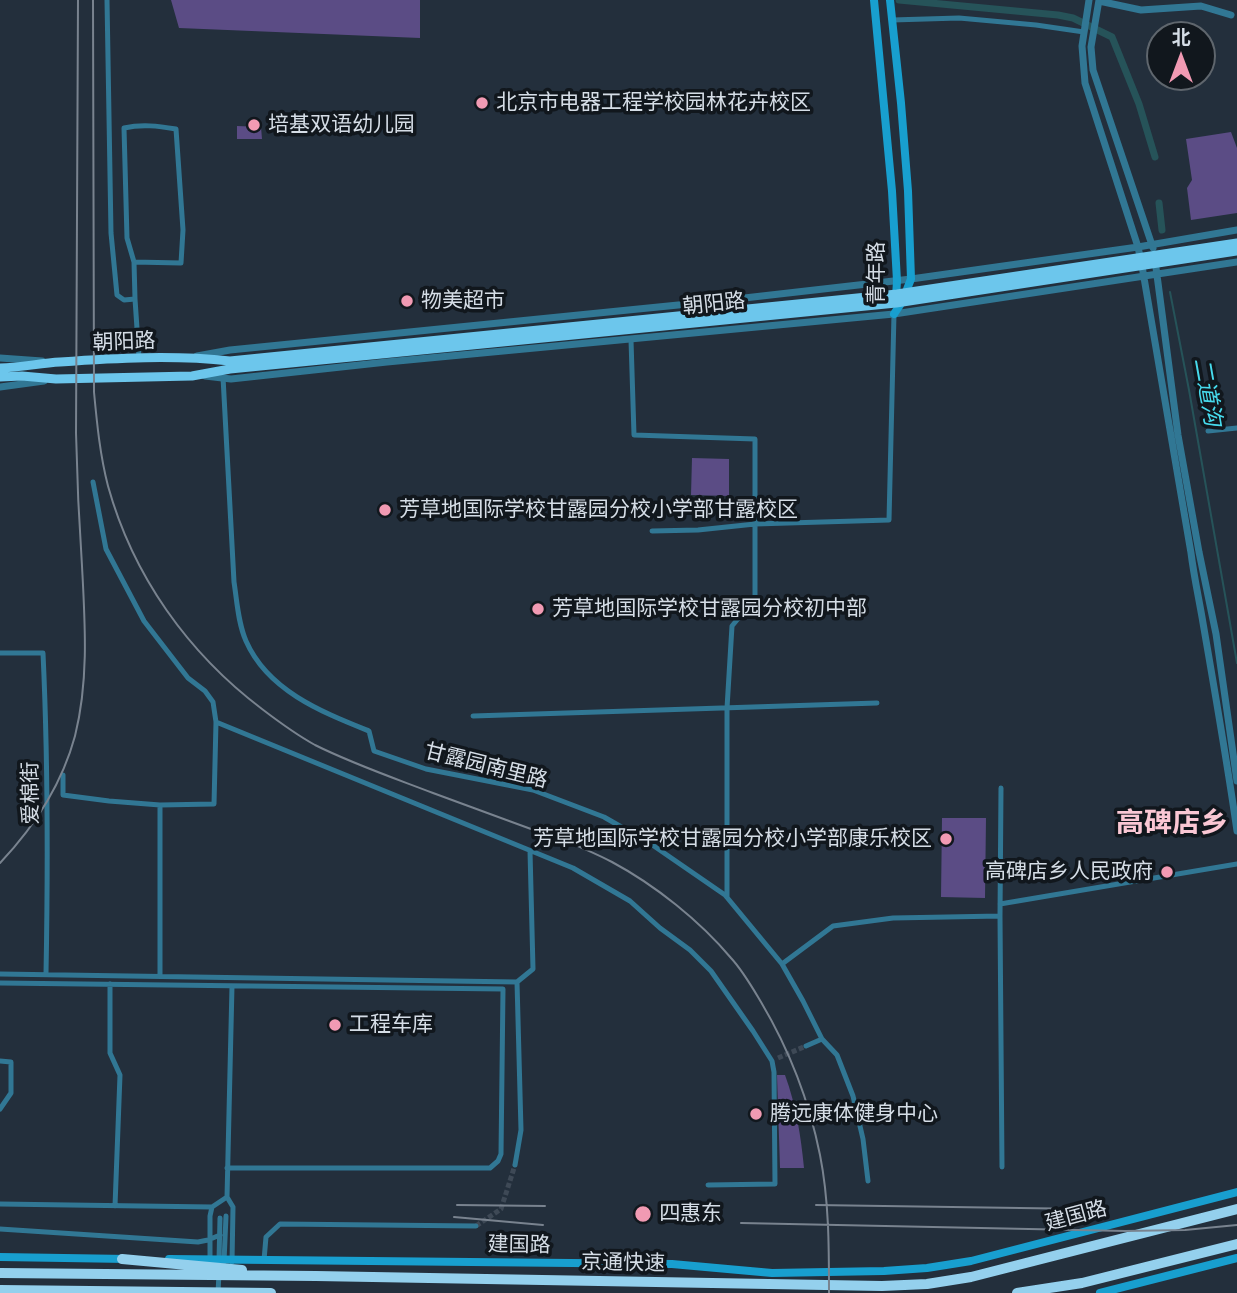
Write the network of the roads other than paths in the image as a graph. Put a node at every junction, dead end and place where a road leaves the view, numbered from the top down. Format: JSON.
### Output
{"nodes":[{"id":1,"x":107,"y":0,"type":"edge"},
{"id":2,"x":874,"y":0,"type":"edge"},
{"id":3,"x":890,"y":0,"type":"edge"},
{"id":4,"x":1089,"y":0,"type":"edge"},
{"id":5,"x":1099,"y":0,"type":"edge"},
{"id":6,"x":1231,"y":15,"type":"dead end"},
{"id":7,"x":892,"y":19,"type":"junction"},
{"id":8,"x":1087,"y":30,"type":"junction"},
{"id":9,"x":1237,"y":230,"type":"edge"},
{"id":10,"x":1237,"y":243,"type":"edge"},
{"id":11,"x":1152,"y":244,"type":"junction"},
{"id":12,"x":1138,"y":247,"type":"junction"},
{"id":13,"x":1237,"y":251,"type":"edge"},
{"id":14,"x":1155,"y":260,"type":"junction"},
{"id":15,"x":134,"y":262,"type":"junction"},
{"id":16,"x":1237,"y":262,"type":"edge"},
{"id":17,"x":1142,"y":267,"type":"junction"},
{"id":18,"x":1158,"y":275,"type":"junction"},
{"id":19,"x":911,"y":279,"type":"junction"},
{"id":20,"x":898,"y":281,"type":"junction"},
{"id":21,"x":900,"y":298,"type":"junction"},
{"id":22,"x":135,"y":299,"type":"junction"},
{"id":23,"x":894,"y":314,"type":"junction"},
{"id":24,"x":631,"y":340,"type":"junction"},
{"id":25,"x":324,"y":341,"type":"junction"},
{"id":26,"x":193,"y":357,"type":"junction"},
{"id":27,"x":0,"y":358,"type":"edge"},
{"id":28,"x":139,"y":359,"type":"junction"},
{"id":29,"x":326,"y":360,"type":"junction"},
{"id":30,"x":57,"y":362,"type":"junction"},
{"id":31,"x":0,"y":368,"type":"edge"},
{"id":32,"x":192,"y":376,"type":"junction"},
{"id":33,"x":0,"y":377,"type":"edge"},
{"id":34,"x":223,"y":377,"type":"junction"},
{"id":35,"x":57,"y":379,"type":"junction"},
{"id":36,"x":0,"y":387,"type":"edge"},
{"id":37,"x":1237,"y":428,"type":"edge"},
{"id":38,"x":1208,"y":430,"type":"dead end"},
{"id":39,"x":93,"y":482,"type":"dead end"},
{"id":40,"x":1186,"y":499,"type":"junction"},
{"id":41,"x":755,"y":524,"type":"junction"},
{"id":42,"x":652,"y":531,"type":"dead end"},
{"id":43,"x":0,"y":653,"type":"edge"},
{"id":44,"x":877,"y":703,"type":"dead end"},
{"id":45,"x":727,"y":708,"type":"junction"},
{"id":46,"x":473,"y":716,"type":"dead end"},
{"id":47,"x":216,"y":722,"type":"junction"},
{"id":48,"x":63,"y":775,"type":"dead end"},
{"id":49,"x":1237,"y":777,"type":"edge"},
{"id":50,"x":1001,"y":788,"type":"dead end"},
{"id":51,"x":160,"y":805,"type":"junction"},
{"id":52,"x":1237,"y":831,"type":"edge"},
{"id":53,"x":530,"y":851,"type":"junction"},
{"id":54,"x":1237,"y":864,"type":"edge"},
{"id":55,"x":727,"y":897,"type":"junction"},
{"id":56,"x":1000,"y":904,"type":"junction"},
{"id":57,"x":1000,"y":916,"type":"junction"},
{"id":58,"x":782,"y":964,"type":"junction"},
{"id":59,"x":0,"y":974,"type":"edge"},
{"id":60,"x":46,"y":974,"type":"junction"},
{"id":61,"x":160,"y":976,"type":"junction"},
{"id":62,"x":517,"y":982,"type":"junction"},
{"id":63,"x":0,"y":983,"type":"edge"},
{"id":64,"x":110,"y":984,"type":"junction"},
{"id":65,"x":232,"y":986,"type":"junction"},
{"id":66,"x":822,"y":1039,"type":"junction"},
{"id":67,"x":806,"y":1046,"type":"tunnel mouth"},
{"id":68,"x":778,"y":1058,"type":"tunnel mouth"},
{"id":69,"x":0,"y":1061,"type":"edge"},
{"id":70,"x":772,"y":1061,"type":"junction"},
{"id":71,"x":0,"y":1109,"type":"edge"},
{"id":72,"x":515,"y":1165,"type":"tunnel mouth"},
{"id":73,"x":1002,"y":1167,"type":"dead end"},
{"id":74,"x":227,"y":1168,"type":"junction"},
{"id":75,"x":868,"y":1181,"type":"dead end"},
{"id":76,"x":708,"y":1185,"type":"dead end"},
{"id":77,"x":1237,"y":1192,"type":"edge"},
{"id":78,"x":228,"y":1197,"type":"junction"},
{"id":79,"x":0,"y":1204,"type":"edge"},
{"id":80,"x":116,"y":1206,"type":"junction"},
{"id":81,"x":212,"y":1207,"type":"junction"},
{"id":82,"x":1237,"y":1209,"type":"edge"},
{"id":83,"x":477,"y":1226,"type":"tunnel mouth"},
{"id":84,"x":0,"y":1229,"type":"edge"},
{"id":85,"x":220,"y":1235,"type":"junction"},
{"id":86,"x":1237,"y":1244,"type":"edge"},
{"id":87,"x":0,"y":1257,"type":"edge"},
{"id":88,"x":1237,"y":1258,"type":"edge"},
{"id":89,"x":122,"y":1259,"type":"junction"},
{"id":90,"x":264,"y":1260,"type":"junction"},
{"id":91,"x":0,"y":1273,"type":"edge"},
{"id":92,"x":316,"y":1276,"type":"junction"},
{"id":93,"x":1082,"y":1283,"type":"junction"},
{"id":94,"x":0,"y":1290,"type":"edge"},
{"id":95,"x":209,"y":1293,"type":"edge"},
{"id":96,"x":218,"y":1293,"type":"edge"},
{"id":97,"x":224,"y":1293,"type":"edge"},
{"id":98,"x":232,"y":1293,"type":"edge"},
{"id":99,"x":271,"y":1293,"type":"edge"},
{"id":100,"x":1017,"y":1293,"type":"edge"},
{"id":101,"x":1054,"y":1293,"type":"edge"},
{"id":102,"x":1100,"y":1293,"type":"edge"}],
"edges":[{"from":1,"to":22,"type":"street"},
{"from":2,"to":20,"type":"main road","name":"青年路"},
{"from":3,"to":7,"type":"main road","name":"青年路"},
{"from":4,"to":8,"type":"street"},
{"from":5,"to":6,"type":"street"},
{"from":5,"to":8,"type":"street"},
{"from":7,"to":8,"type":"street"},
{"from":7,"to":19,"type":"main road","name":"青年路"},
{"from":8,"to":11,"type":"street"},
{"from":8,"to":12,"type":"street"},
{"from":9,"to":11,"type":"street","name":"朝阳路"},
{"from":10,"to":14,"type":"highway","name":"朝阳路"},
{"from":11,"to":12,"type":"street","name":"朝阳路"},
{"from":11,"to":14,"type":"street"},
{"from":12,"to":17,"type":"street"},
{"from":12,"to":19,"type":"street","name":"朝阳路"},
{"from":13,"to":14,"type":"highway","name":"朝阳路"},
{"from":14,"to":17,"type":"highway","name":"朝阳路"},
{"from":14,"to":18,"type":"street"},
{"from":15,"to":15,"type":"street"},
{"from":15,"to":22,"type":"street"},
{"from":16,"to":18,"type":"street","name":"朝阳路"},
{"from":17,"to":18,"type":"street","name":"朝阳路"},
{"from":17,"to":21,"type":"highway","name":"朝阳路"},
{"from":17,"to":23,"type":"street","name":"朝阳路"},
{"from":17,"to":40,"type":"street"},
{"from":18,"to":40,"type":"street"},
{"from":19,"to":20,"type":"street","name":"朝阳路"},
{"from":19,"to":21,"type":"main road","name":"青年路"},
{"from":20,"to":21,"type":"main road","name":"青年路"},
{"from":20,"to":25,"type":"street","name":"朝阳路"},
{"from":21,"to":23,"type":"main road","name":"青年路"},
{"from":21,"to":29,"type":"highway","name":"朝阳路"},
{"from":22,"to":28,"type":"street"},
{"from":23,"to":24,"type":"street","name":"朝阳路"},
{"from":23,"to":41,"type":"street"},
{"from":24,"to":29,"type":"street","name":"朝阳路"},
{"from":24,"to":41,"type":"street"},
{"from":25,"to":26,"type":"street","name":"朝阳路"},
{"from":25,"to":29,"type":"street"},
{"from":26,"to":28,"type":"highway","name":"朝阳路"},
{"from":26,"to":29,"type":"highway","name":"朝阳路"},
{"from":27,"to":30,"type":"street","name":"朝阳路"},
{"from":28,"to":30,"type":"highway","name":"朝阳路"},
{"from":29,"to":32,"type":"highway","name":"朝阳路"},
{"from":29,"to":34,"type":"street","name":"朝阳路"},
{"from":30,"to":31,"type":"highway","name":"朝阳路"},
{"from":32,"to":34,"type":"street","name":"朝阳路"},
{"from":32,"to":35,"type":"highway","name":"朝阳路"},
{"from":33,"to":35,"type":"highway","name":"朝阳路"},
{"from":34,"to":55,"type":"street","name":"甘露园南里路"},
{"from":35,"to":36,"type":"street","name":"朝阳路"},
{"from":37,"to":38,"type":"street"},
{"from":39,"to":47,"type":"street"},
{"from":40,"to":49,"type":"street"},
{"from":40,"to":52,"type":"street"},
{"from":41,"to":42,"type":"street"},
{"from":41,"to":45,"type":"street"},
{"from":43,"to":60,"type":"street","name":"爱棉街"},
{"from":44,"to":45,"type":"street"},
{"from":45,"to":46,"type":"street"},
{"from":45,"to":55,"type":"street"},
{"from":47,"to":51,"type":"street"},
{"from":47,"to":53,"type":"street"},
{"from":48,"to":51,"type":"street"},
{"from":50,"to":56,"type":"street"},
{"from":51,"to":61,"type":"street"},
{"from":53,"to":62,"type":"street"},
{"from":53,"to":70,"type":"street"},
{"from":54,"to":56,"type":"street"},
{"from":55,"to":58,"type":"street","name":"甘露园南里路"},
{"from":56,"to":57,"type":"street"},
{"from":57,"to":58,"type":"street"},
{"from":57,"to":73,"type":"street"},
{"from":58,"to":66,"type":"street","name":"甘露园南里路"},
{"from":59,"to":60,"type":"street"},
{"from":60,"to":61,"type":"street"},
{"from":61,"to":62,"type":"street"},
{"from":62,"to":72,"type":"street"},
{"from":63,"to":64,"type":"street"},
{"from":64,"to":65,"type":"street"},
{"from":64,"to":80,"type":"street"},
{"from":65,"to":74,"type":"street"},
{"from":65,"to":74,"type":"street"},
{"from":66,"to":67,"type":"street"},
{"from":66,"to":75,"type":"street","name":"甘露园南里路"},
{"from":68,"to":70,"type":"street"},
{"from":69,"to":71,"type":"street"},
{"from":70,"to":76,"type":"street"},
{"from":74,"to":78,"type":"street"},
{"from":77,"to":90,"type":"main road","name":"建国路"},
{"from":78,"to":81,"type":"street"},
{"from":78,"to":98,"type":"street"},
{"from":79,"to":80,"type":"street"},
{"from":80,"to":81,"type":"street"},
{"from":81,"to":95,"type":"street"},
{"from":82,"to":92,"type":"highway","name":"京通快速"},
{"from":83,"to":90,"type":"street"},
{"from":84,"to":85,"type":"street"},
{"from":85,"to":96,"type":"street"},
{"from":85,"to":97,"type":"street"},
{"from":86,"to":93,"type":"highway"},
{"from":87,"to":89,"type":"main road","name":"建国路"},
{"from":88,"to":102,"type":"main road"},
{"from":89,"to":90,"type":"main road","name":"建国路"},
{"from":89,"to":92,"type":"highway"},
{"from":91,"to":92,"type":"highway","name":"京通快速"},
{"from":93,"to":100,"type":"highway"},
{"from":93,"to":101,"type":"main road"},
{"from":94,"to":99,"type":"highway"}]}
